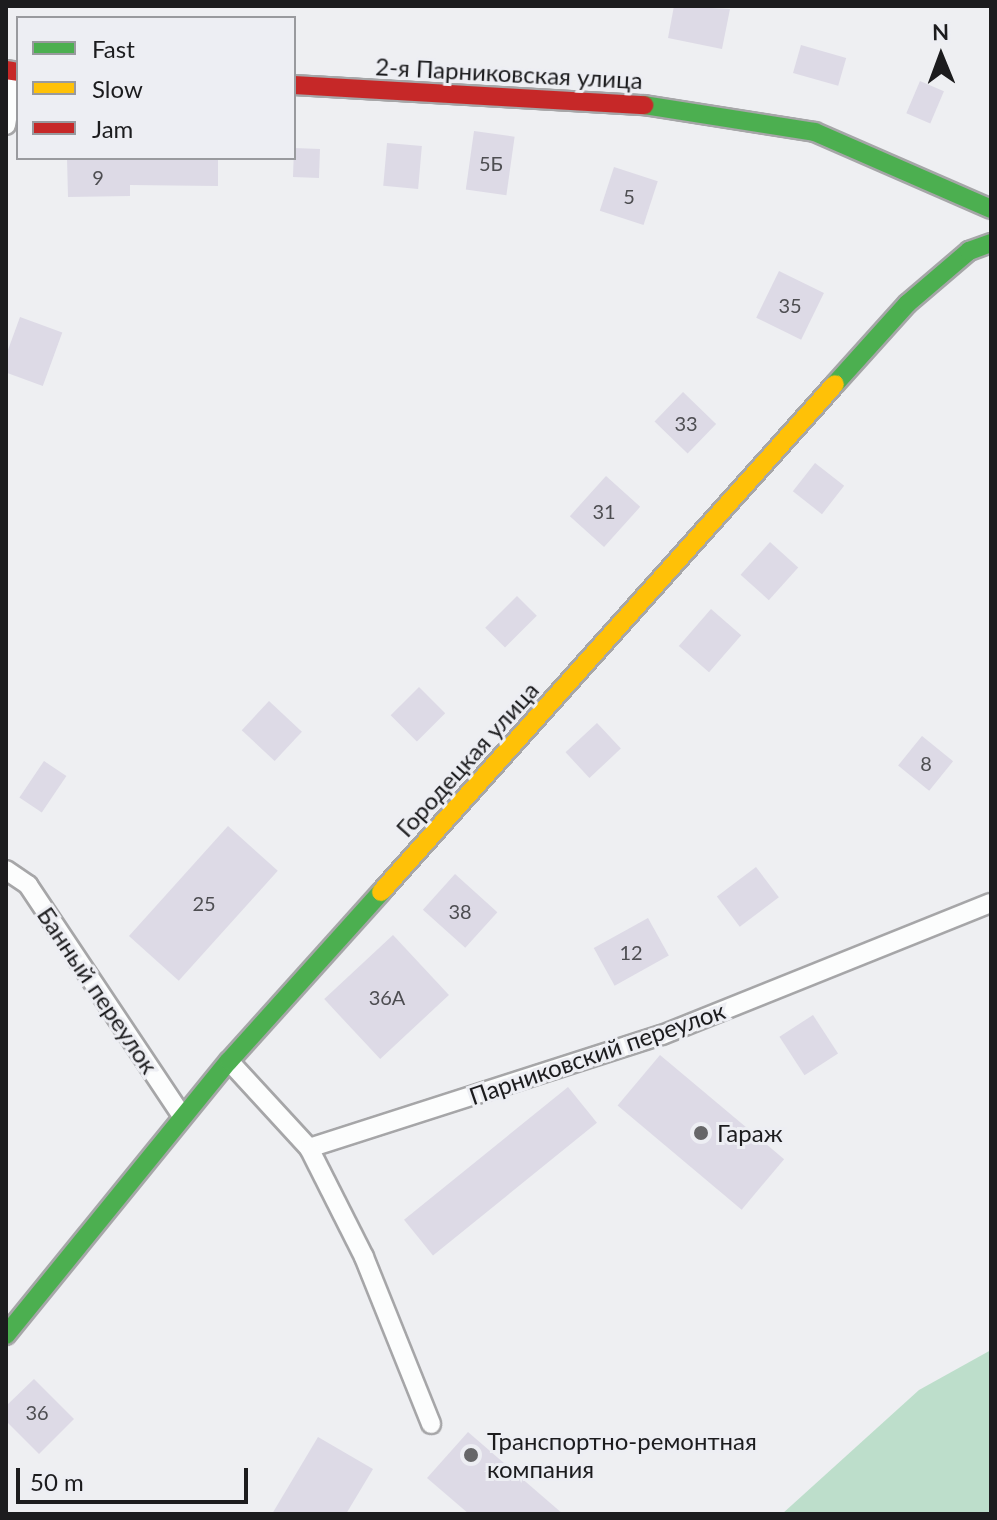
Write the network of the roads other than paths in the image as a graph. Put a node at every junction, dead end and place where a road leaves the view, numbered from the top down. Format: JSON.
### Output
{"nodes":[{"id":1,"x":13,"y":72,"type":"edge"},
{"id":2,"x":296,"y":85,"type":"edge"},
{"id":3,"x":6,"y":125,"type":"edge"},
{"id":4,"x":991,"y":209,"type":"edge"},
{"id":5,"x":991,"y":243,"type":"edge"},
{"id":6,"x":6,"y":870,"type":"edge"},
{"id":7,"x":991,"y":903,"type":"edge"},
{"id":8,"x":229,"y":1061,"type":"junction"},
{"id":9,"x":182,"y":1116,"type":"junction"},
{"id":10,"x":309,"y":1148,"type":"junction"},
{"id":11,"x":6,"y":1335,"type":"edge"},
{"id":12,"x":431,"y":1424,"type":"dead end"}],
"edges":[{"from":1,"to":3,"type":"lane"},
{"from":2,"to":4,"type":"street","name":"2-я Парниковская улица"},
{"from":5,"to":8,"type":"street","name":"Городецкая улица"},
{"from":6,"to":9,"type":"lane","name":"Банный переулок"},
{"from":7,"to":10,"type":"lane","name":"Парниковский переулок"},
{"from":8,"to":9,"type":"street","name":"Городецкая улица"},
{"from":8,"to":10,"type":"lane"},
{"from":9,"to":11,"type":"street","name":"Городецкая улица"},
{"from":10,"to":12,"type":"lane"}]}
